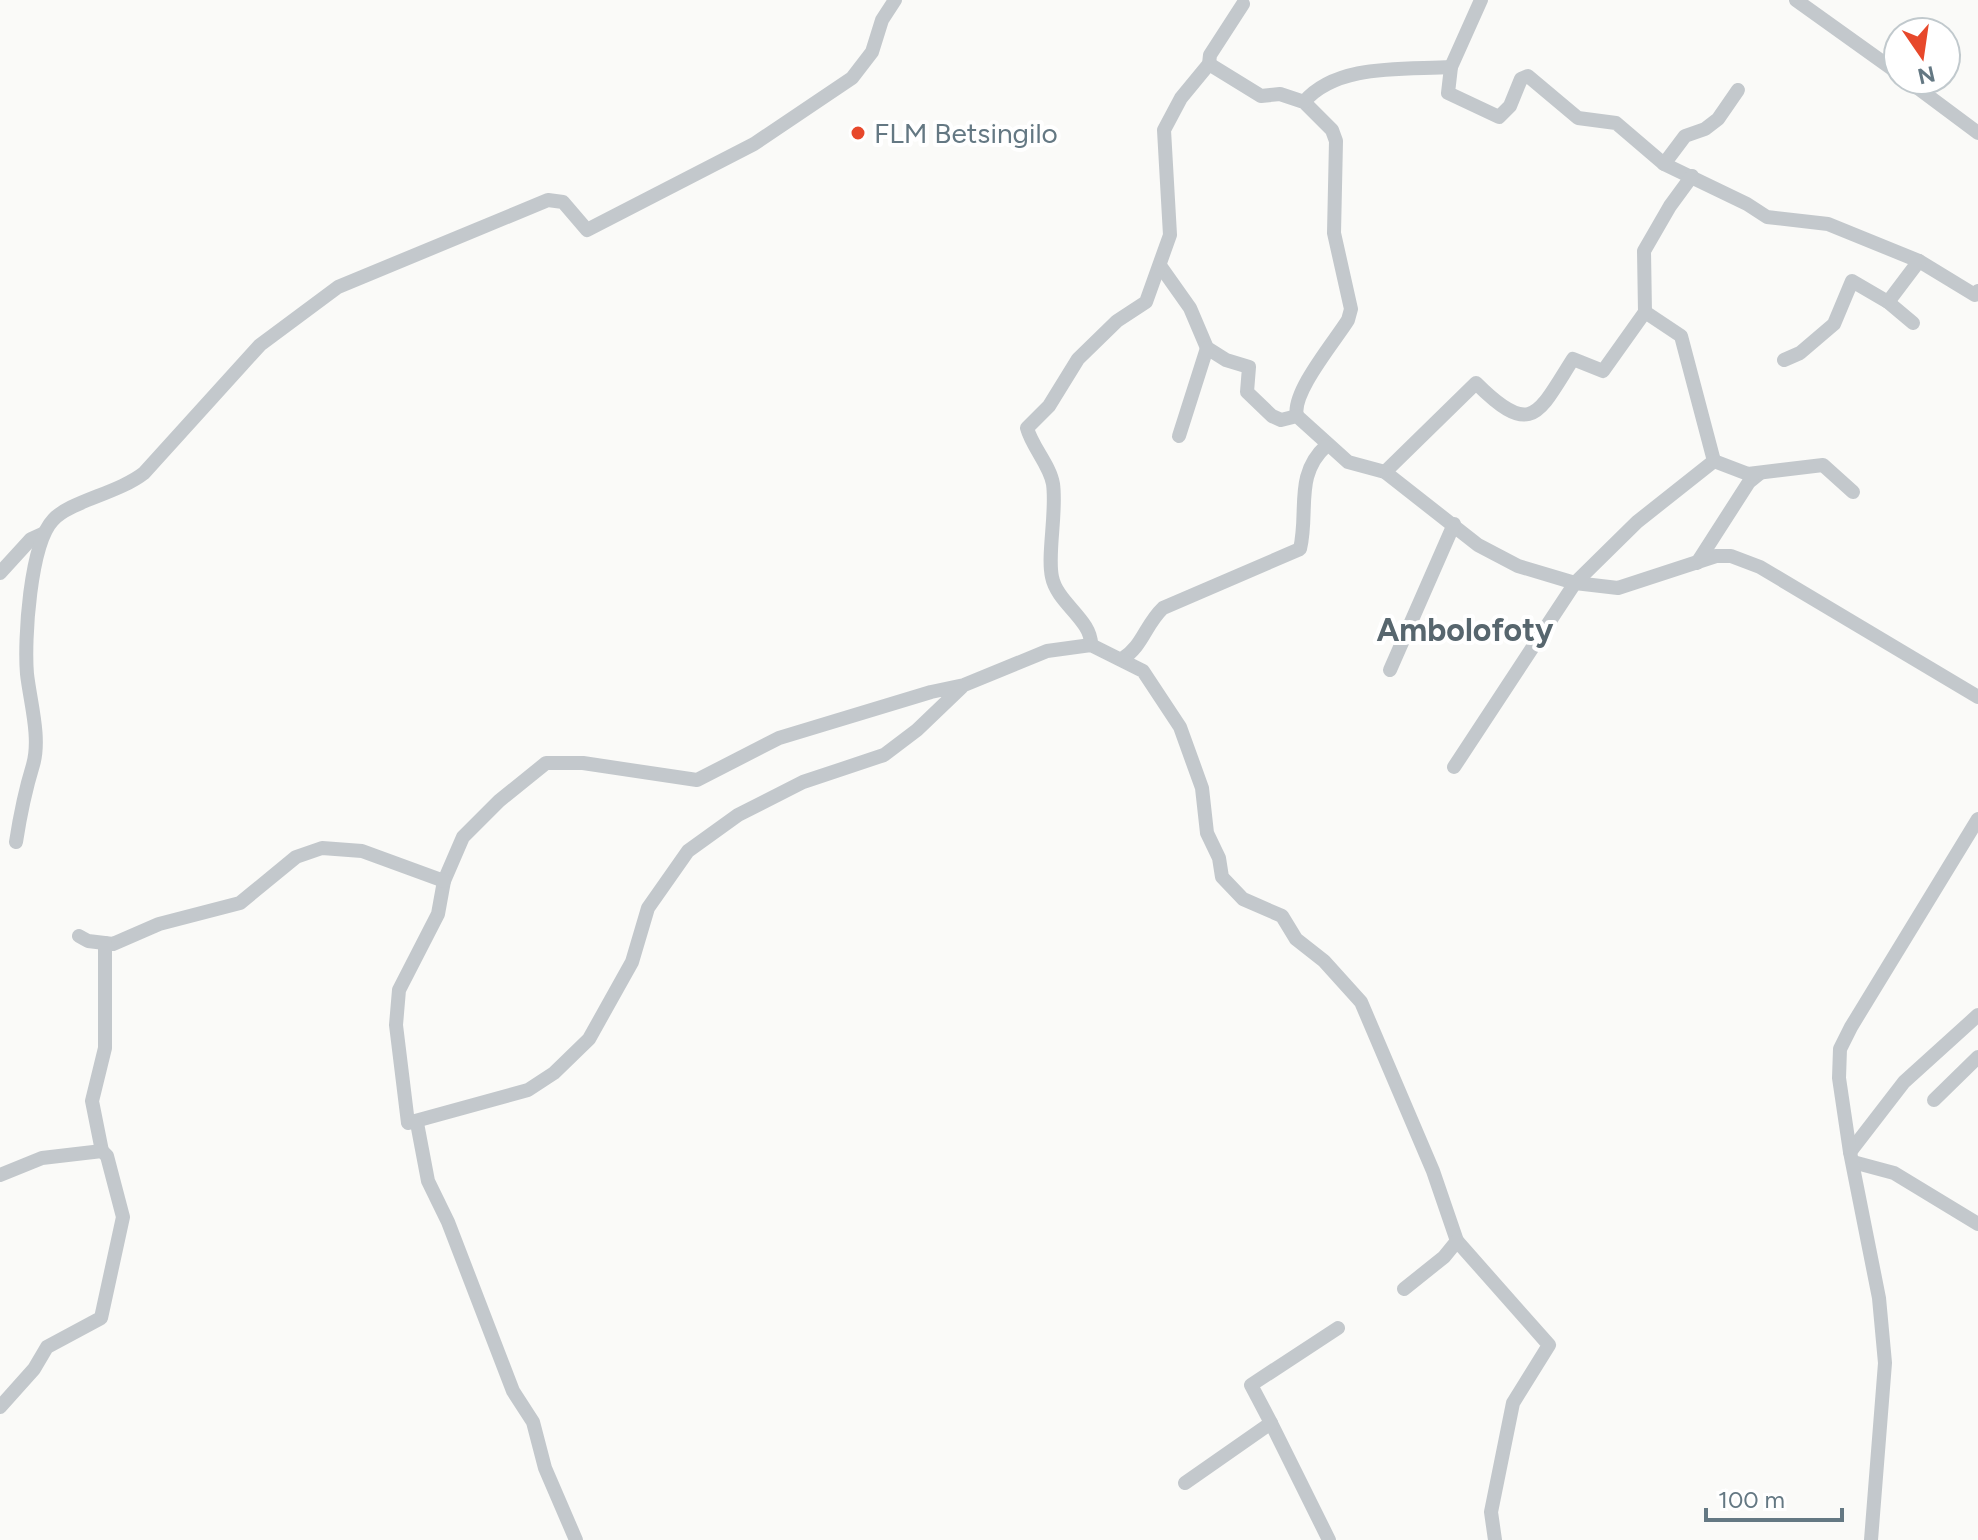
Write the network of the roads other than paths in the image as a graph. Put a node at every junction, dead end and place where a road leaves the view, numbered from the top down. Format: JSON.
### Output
{"nodes":[{"id":1,"x":895,"y":0,"type":"edge"},
{"id":2,"x":1481,"y":0,"type":"edge"},
{"id":3,"x":1796,"y":0,"type":"edge"},
{"id":4,"x":1243,"y":1,"type":"edge"},
{"id":5,"x":1882,"y":62,"type":"edge"},
{"id":6,"x":1209,"y":64,"type":"junction"},
{"id":7,"x":1451,"y":67,"type":"junction"},
{"id":8,"x":1738,"y":90,"type":"dead end"},
{"id":9,"x":1928,"y":96,"type":"edge"},
{"id":10,"x":1304,"y":102,"type":"junction"},
{"id":11,"x":1978,"y":133,"type":"edge"},
{"id":12,"x":1664,"y":164,"type":"junction"},
{"id":13,"x":1692,"y":176,"type":"junction"},
{"id":14,"x":1919,"y":261,"type":"junction"},
{"id":15,"x":1161,"y":267,"type":"junction"},
{"id":16,"x":1978,"y":291,"type":"edge"},
{"id":17,"x":1888,"y":302,"type":"junction"},
{"id":18,"x":1645,"y":312,"type":"junction"},
{"id":19,"x":1913,"y":323,"type":"dead end"},
{"id":20,"x":1207,"y":348,"type":"junction"},
{"id":21,"x":1784,"y":360,"type":"dead end"},
{"id":22,"x":1297,"y":416,"type":"junction"},
{"id":23,"x":1179,"y":436,"type":"dead end"},
{"id":24,"x":1326,"y":446,"type":"junction"},
{"id":25,"x":1714,"y":461,"type":"junction"},
{"id":26,"x":1385,"y":472,"type":"junction"},
{"id":27,"x":1760,"y":473,"type":"junction"},
{"id":28,"x":1853,"y":492,"type":"dead end"},
{"id":29,"x":1454,"y":524,"type":"junction"},
{"id":30,"x":42,"y":534,"type":"junction"},
{"id":31,"x":1697,"y":564,"type":"junction"},
{"id":32,"x":0,"y":573,"type":"edge"},
{"id":33,"x":1575,"y":583,"type":"junction"},
{"id":34,"x":1091,"y":645,"type":"junction"},
{"id":35,"x":1122,"y":659,"type":"junction"},
{"id":36,"x":1390,"y":670,"type":"dead end"},
{"id":37,"x":964,"y":685,"type":"junction"},
{"id":38,"x":1978,"y":697,"type":"edge"},
{"id":39,"x":1454,"y":767,"type":"dead end"},
{"id":40,"x":1978,"y":819,"type":"edge"},
{"id":41,"x":16,"y":842,"type":"dead end"},
{"id":42,"x":444,"y":881,"type":"junction"},
{"id":43,"x":79,"y":936,"type":"dead end"},
{"id":44,"x":105,"y":943,"type":"junction"},
{"id":45,"x":1978,"y":1015,"type":"edge"},
{"id":46,"x":1978,"y":1057,"type":"edge"},
{"id":47,"x":1934,"y":1100,"type":"dead end"},
{"id":48,"x":417,"y":1123,"type":"junction"},
{"id":49,"x":102,"y":1151,"type":"junction"},
{"id":50,"x":1851,"y":1157,"type":"junction"},
{"id":51,"x":0,"y":1175,"type":"edge"},
{"id":52,"x":1978,"y":1224,"type":"edge"},
{"id":53,"x":1457,"y":1241,"type":"junction"},
{"id":54,"x":1404,"y":1289,"type":"dead end"},
{"id":55,"x":1338,"y":1328,"type":"dead end"},
{"id":56,"x":0,"y":1407,"type":"edge"},
{"id":57,"x":1271,"y":1423,"type":"junction"},
{"id":58,"x":1185,"y":1483,"type":"dead end"},
{"id":59,"x":576,"y":1540,"type":"edge"},
{"id":60,"x":1329,"y":1540,"type":"edge"},
{"id":61,"x":1495,"y":1540,"type":"edge"},
{"id":62,"x":1871,"y":1540,"type":"edge"}],
"edges":[{"from":1,"to":30,"type":"street"},
{"from":2,"to":7,"type":"street"},
{"from":3,"to":5,"type":"street"},
{"from":4,"to":6,"type":"street"},
{"from":6,"to":10,"type":"street"},
{"from":6,"to":15,"type":"street"},
{"from":7,"to":10,"type":"street"},
{"from":7,"to":12,"type":"street"},
{"from":8,"to":12,"type":"street"},
{"from":9,"to":11,"type":"street"},
{"from":10,"to":22,"type":"street"},
{"from":12,"to":13,"type":"street"},
{"from":13,"to":14,"type":"street"},
{"from":13,"to":18,"type":"street"},
{"from":14,"to":16,"type":"street"},
{"from":14,"to":17,"type":"street"},
{"from":15,"to":20,"type":"street"},
{"from":15,"to":34,"type":"street"},
{"from":17,"to":19,"type":"street"},
{"from":17,"to":21,"type":"street"},
{"from":18,"to":25,"type":"street"},
{"from":18,"to":26,"type":"street"},
{"from":20,"to":22,"type":"street"},
{"from":20,"to":23,"type":"street"},
{"from":22,"to":24,"type":"street"},
{"from":24,"to":26,"type":"street"},
{"from":24,"to":35,"type":"street"},
{"from":25,"to":27,"type":"street"},
{"from":25,"to":33,"type":"street"},
{"from":26,"to":29,"type":"street"},
{"from":27,"to":28,"type":"street"},
{"from":27,"to":31,"type":"street"},
{"from":29,"to":33,"type":"street"},
{"from":29,"to":36,"type":"street"},
{"from":30,"to":32,"type":"street"},
{"from":30,"to":41,"type":"street"},
{"from":31,"to":33,"type":"street"},
{"from":31,"to":38,"type":"street"},
{"from":33,"to":39,"type":"street"},
{"from":34,"to":35,"type":"street"},
{"from":34,"to":37,"type":"street"},
{"from":35,"to":53,"type":"street"},
{"from":37,"to":42,"type":"street"},
{"from":37,"to":48,"type":"street"},
{"from":40,"to":50,"type":"street"},
{"from":42,"to":44,"type":"street"},
{"from":42,"to":48,"type":"street"},
{"from":43,"to":44,"type":"street"},
{"from":44,"to":49,"type":"street"},
{"from":45,"to":50,"type":"street"},
{"from":46,"to":47,"type":"street"},
{"from":48,"to":59,"type":"street"},
{"from":49,"to":51,"type":"street"},
{"from":49,"to":56,"type":"street"},
{"from":50,"to":52,"type":"street"},
{"from":50,"to":62,"type":"street"},
{"from":53,"to":54,"type":"street"},
{"from":53,"to":61,"type":"street"},
{"from":55,"to":57,"type":"street"},
{"from":57,"to":58,"type":"street"},
{"from":57,"to":60,"type":"street"}]}
